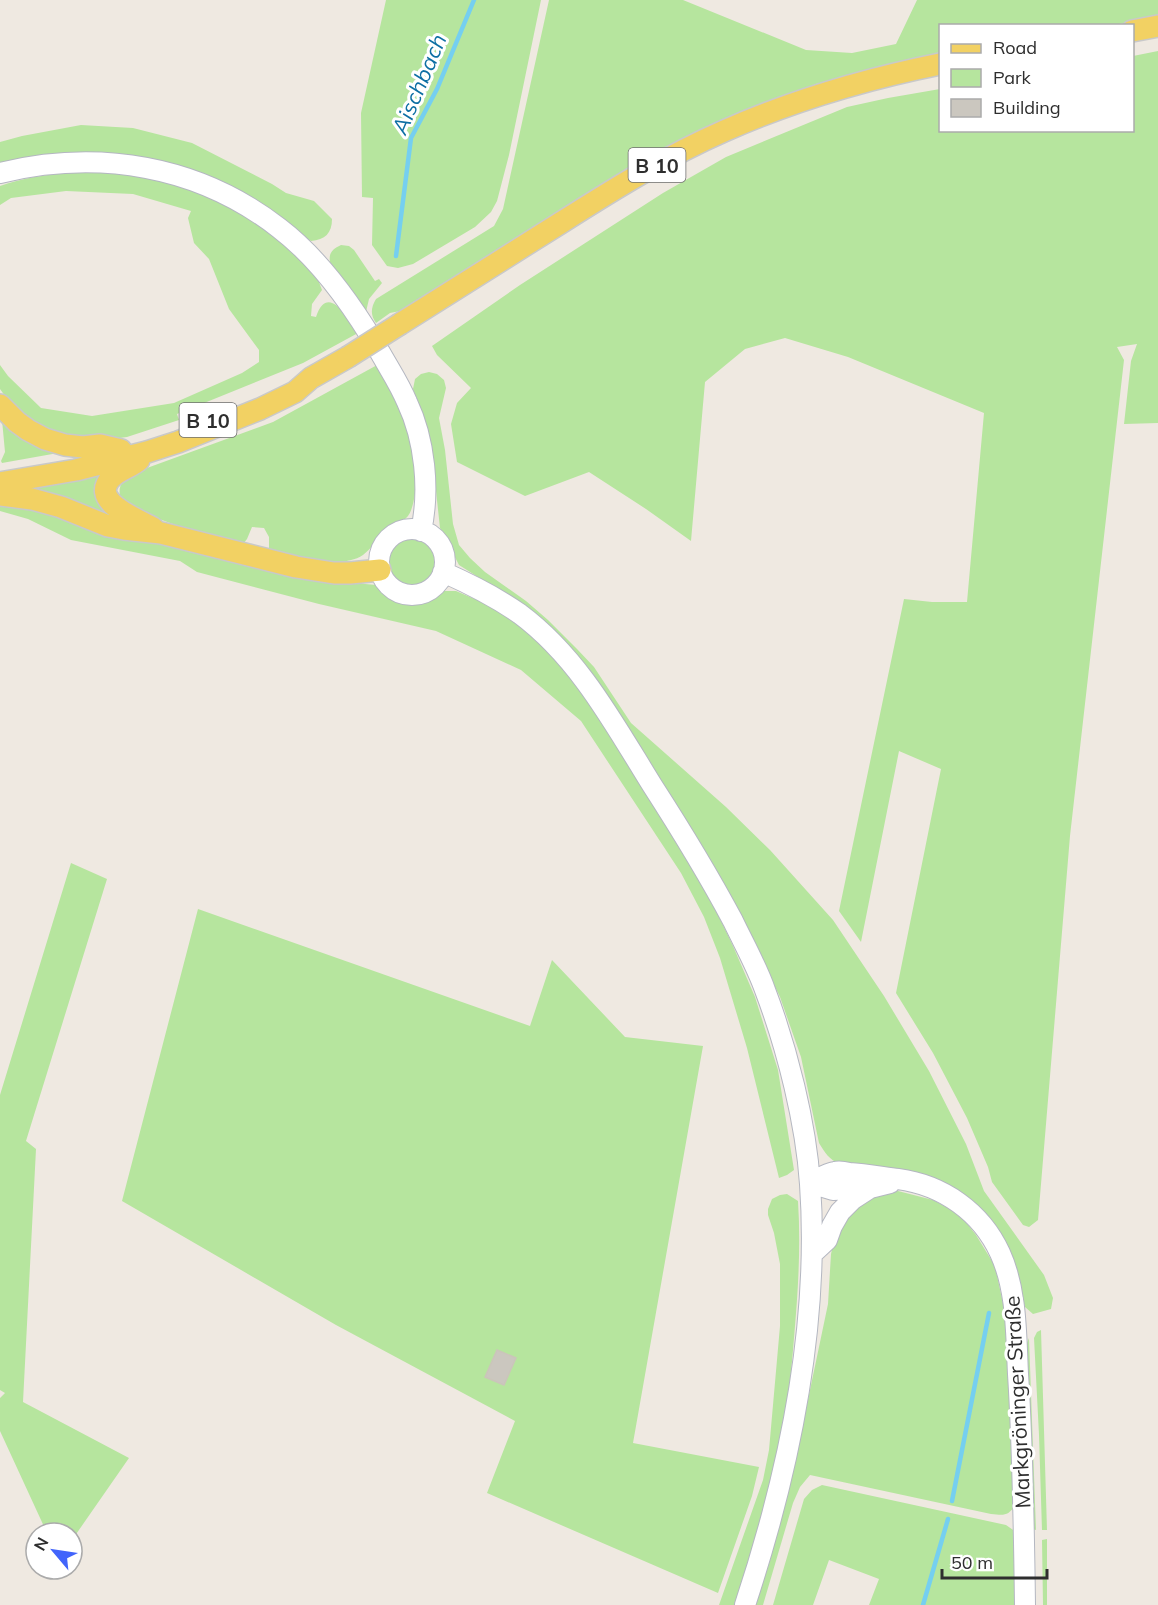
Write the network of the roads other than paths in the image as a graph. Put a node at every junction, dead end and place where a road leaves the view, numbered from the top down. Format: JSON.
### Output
{"nodes":[{"id":1,"x":1158,"y":26,"type":"edge"},
{"id":2,"x":1134,"y":31,"type":"edge"},
{"id":3,"x":939,"y":64,"type":"edge"},
{"id":4,"x":0,"y":173,"type":"edge"},
{"id":5,"x":311,"y":378,"type":"junction"},
{"id":6,"x":0,"y":405,"type":"edge"},
{"id":7,"x":121,"y":450,"type":"junction"},
{"id":8,"x":147,"y":452,"type":"junction"},
{"id":9,"x":0,"y":474,"type":"edge"},
{"id":10,"x":0,"y":483,"type":"edge"},
{"id":11,"x":0,"y":495,"type":"edge"},
{"id":12,"x":421,"y":531,"type":"junction"},
{"id":13,"x":161,"y":533,"type":"junction"},
{"id":14,"x":380,"y":570,"type":"junction"},
{"id":15,"x":443,"y":572,"type":"junction"},
{"id":16,"x":905,"y":1180,"type":"junction"},
{"id":17,"x":810,"y":1183,"type":"junction"},
{"id":18,"x":870,"y":1188,"type":"junction"},
{"id":19,"x":812,"y":1254,"type":"junction"},
{"id":20,"x":746,"y":1605,"type":"edge"},
{"id":21,"x":1024,"y":1605,"type":"edge"}],
"edges":[{"from":1,"to":2,"type":"main road"},
{"from":3,"to":5,"type":"main road","number":"B 10","bridge":true},
{"from":4,"to":12,"type":"main road"},
{"from":5,"to":7,"type":"main road","number":"B 10"},
{"from":5,"to":8,"type":"main road","number":"B 10"},
{"from":6,"to":7,"type":"main road"},
{"from":7,"to":9,"type":"main road","number":"B 10"},
{"from":8,"to":10,"type":"main road","number":"B 10"},
{"from":8,"to":13,"type":"main road"},
{"from":11,"to":13,"type":"main road"},
{"from":12,"to":14,"type":"main road"},
{"from":12,"to":15,"type":"main road"},
{"from":13,"to":14,"type":"main road"},
{"from":14,"to":15,"type":"main road"},
{"from":15,"to":17,"type":"main road"},
{"from":16,"to":17,"type":"main road","name":"Markgröninger Straße"},
{"from":16,"to":18,"type":"main road"},
{"from":16,"to":21,"type":"main road","name":"Markgröninger Straße"},
{"from":17,"to":18,"type":"main road"},
{"from":17,"to":19,"type":"main road"},
{"from":18,"to":19,"type":"main road"},
{"from":19,"to":20,"type":"main road"}]}
